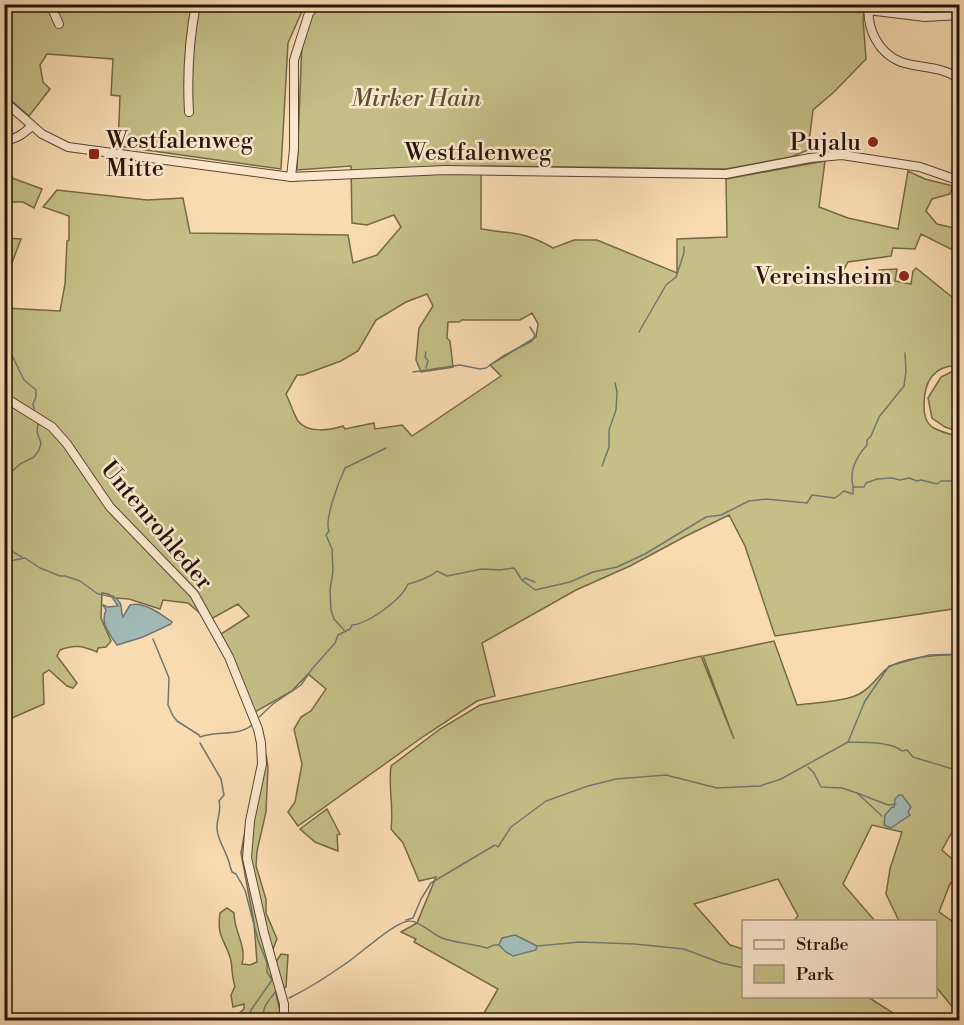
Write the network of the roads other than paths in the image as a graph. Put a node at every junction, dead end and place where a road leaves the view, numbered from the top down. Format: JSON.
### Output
{"nodes":[{"id":1,"x":50,"y":4,"type":"edge"},
{"id":2,"x":196,"y":4,"type":"edge"},
{"id":3,"x":315,"y":5,"type":"edge"},
{"id":4,"x":868,"y":7,"type":"edge"},
{"id":5,"x":960,"y":15,"type":"edge"},
{"id":6,"x":60,"y":24,"type":"dead end"},
{"id":7,"x":960,"y":79,"type":"edge"},
{"id":8,"x":4,"y":101,"type":"edge"},
{"id":9,"x":189,"y":112,"type":"dead end"},
{"id":10,"x":33,"y":126,"type":"junction"},
{"id":11,"x":4,"y":140,"type":"edge"},
{"id":12,"x":291,"y":177,"type":"junction"},
{"id":13,"x":960,"y":181,"type":"edge"},
{"id":14,"x":4,"y":397,"type":"edge"},
{"id":15,"x":284,"y":1020,"type":"edge"}],
"edges":[{"from":1,"to":6,"type":"street"},
{"from":2,"to":9,"type":"street"},
{"from":3,"to":12,"type":"street"},
{"from":4,"to":5,"type":"street"},
{"from":4,"to":7,"type":"street"},
{"from":8,"to":10,"type":"street","name":"Westfalenweg"},
{"from":10,"to":11,"type":"street"},
{"from":10,"to":12,"type":"street","name":"Westfalenweg"},
{"from":12,"to":13,"type":"street","name":"Westfalenweg"},
{"from":14,"to":15,"type":"street","name":"Untenrohleder"}]}
